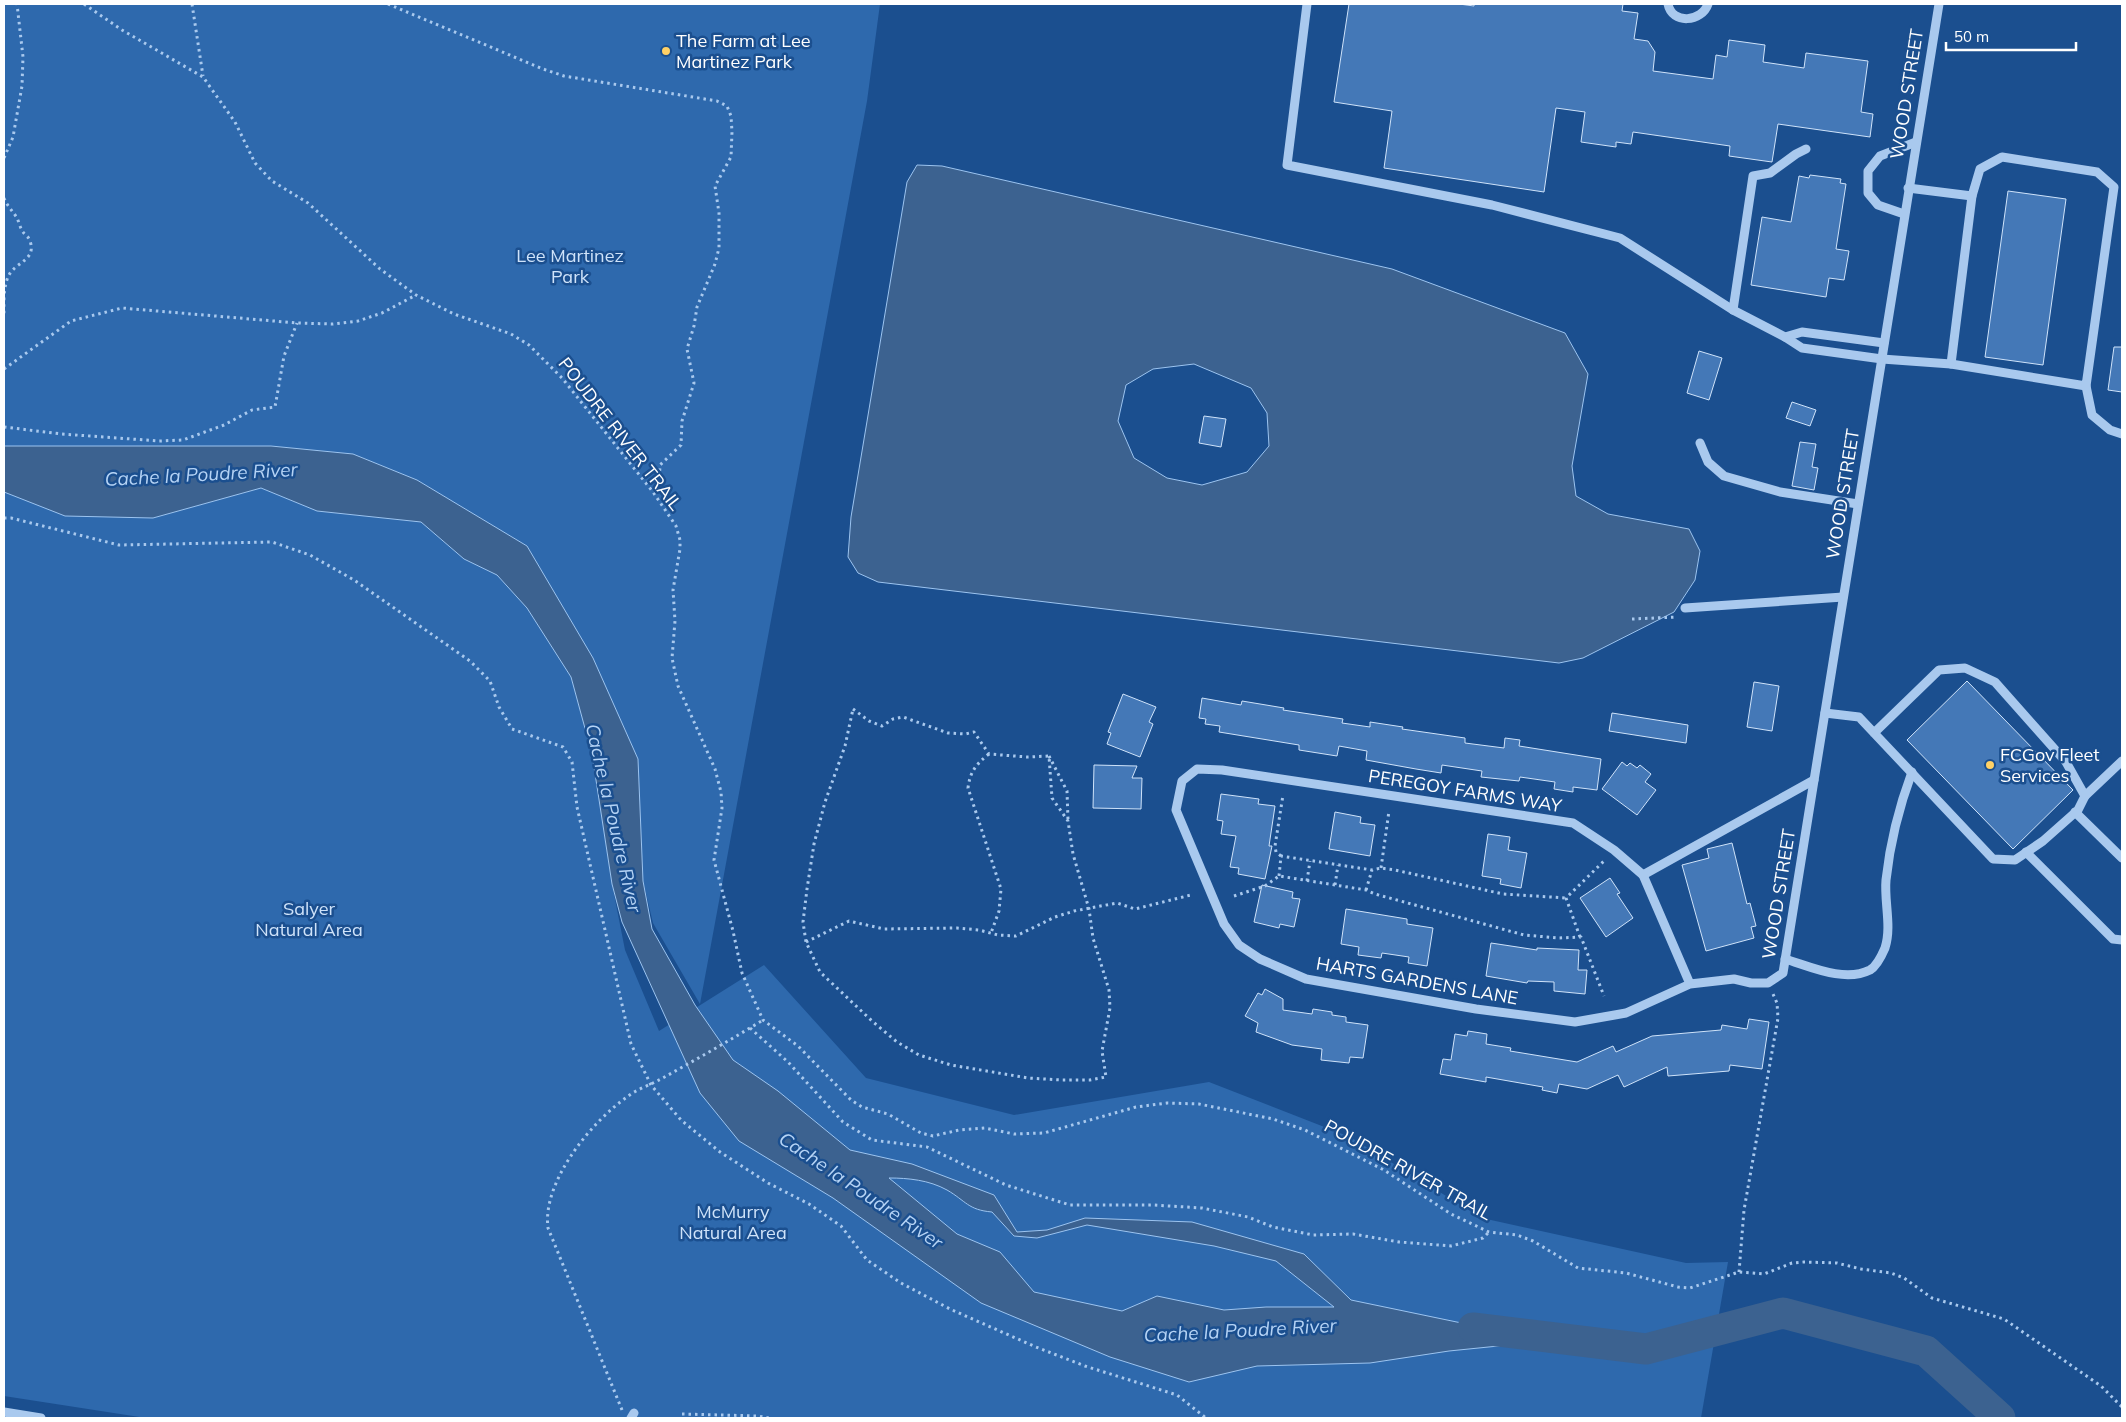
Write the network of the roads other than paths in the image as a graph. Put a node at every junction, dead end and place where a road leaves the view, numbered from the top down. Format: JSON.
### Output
{"nodes":[{"id":1,"x":1308,"y":4,"type":"edge"},
{"id":2,"x":1668,"y":4,"type":"edge"},
{"id":3,"x":1708,"y":4,"type":"edge"},
{"id":4,"x":1939,"y":4,"type":"edge"},
{"id":5,"x":1916,"y":142,"type":"junction"},
{"id":6,"x":1806,"y":149,"type":"dead end"},
{"id":7,"x":1908,"y":188,"type":"junction"},
{"id":8,"x":1972,"y":196,"type":"junction"},
{"id":9,"x":1904,"y":214,"type":"junction"},
{"id":10,"x":1733,"y":310,"type":"junction"},
{"id":11,"x":1785,"y":337,"type":"junction"},
{"id":12,"x":1884,"y":343,"type":"junction"},
{"id":13,"x":1882,"y":359,"type":"junction"},
{"id":14,"x":1951,"y":364,"type":"junction"},
{"id":15,"x":2086,"y":386,"type":"junction"},
{"id":16,"x":2122,"y":434,"type":"edge"},
{"id":17,"x":1700,"y":443,"type":"dead end"},
{"id":18,"x":1858,"y":504,"type":"junction"},
{"id":19,"x":1843,"y":597,"type":"junction"},
{"id":20,"x":1689,"y":607,"type":"road end"},
{"id":21,"x":1825,"y":712,"type":"junction"},
{"id":22,"x":1874,"y":733,"type":"junction"},
{"id":23,"x":2122,"y":761,"type":"edge"},
{"id":24,"x":1912,"y":772,"type":"junction"},
{"id":25,"x":1814,"y":780,"type":"junction"},
{"id":26,"x":1182,"y":781,"type":"joint"},
{"id":27,"x":2085,"y":796,"type":"junction"},
{"id":28,"x":2075,"y":812,"type":"junction"},
{"id":29,"x":2026,"y":852,"type":"junction"},
{"id":30,"x":2122,"y":858,"type":"edge"},
{"id":31,"x":1643,"y":875,"type":"junction"},
{"id":32,"x":2122,"y":940,"type":"edge"},
{"id":33,"x":1785,"y":959,"type":"junction"},
{"id":34,"x":1768,"y":983,"type":"joint"},
{"id":35,"x":1690,"y":984,"type":"junction"},
{"id":36,"x":4,"y":1412,"type":"edge"},
{"id":37,"x":41,"y":1418,"type":"edge"}],
"edges":[{"from":1,"to":10,"type":"street"},
{"from":2,"to":3,"type":"street"},
{"from":4,"to":5,"type":"street","name":"WOOD STREET"},
{"from":5,"to":7,"type":"street","name":"WOOD STREET"},
{"from":5,"to":9,"type":"street"},
{"from":6,"to":10,"type":"street"},
{"from":7,"to":8,"type":"street"},
{"from":7,"to":9,"type":"street","name":"WOOD STREET"},
{"from":8,"to":14,"type":"street"},
{"from":8,"to":15,"type":"street"},
{"from":9,"to":12,"type":"street","name":"WOOD STREET"},
{"from":10,"to":11,"type":"street"},
{"from":11,"to":12,"type":"street"},
{"from":11,"to":13,"type":"street"},
{"from":12,"to":13,"type":"street","name":"WOOD STREET"},
{"from":13,"to":14,"type":"street"},
{"from":13,"to":18,"type":"street","name":"WOOD STREET"},
{"from":14,"to":15,"type":"street"},
{"from":15,"to":16,"type":"street"},
{"from":17,"to":18,"type":"street"},
{"from":18,"to":19,"type":"street","name":"WOOD STREET"},
{"from":19,"to":20,"type":"street"},
{"from":19,"to":21,"type":"street","name":"WOOD STREET"},
{"from":21,"to":22,"type":"street"},
{"from":21,"to":25,"type":"street","name":"WOOD STREET"},
{"from":22,"to":24,"type":"street"},
{"from":22,"to":27,"type":"street"},
{"from":23,"to":27,"type":"street"},
{"from":24,"to":29,"type":"street"},
{"from":24,"to":33,"type":"street"},
{"from":25,"to":31,"type":"street"},
{"from":25,"to":33,"type":"street","name":"WOOD STREET"},
{"from":26,"to":31,"type":"street","name":"PEREGOY FARMS WAY"},
{"from":26,"to":35,"type":"street","name":"HARTS GARDENS LANE"},
{"from":27,"to":28,"type":"street"},
{"from":28,"to":29,"type":"street"},
{"from":28,"to":30,"type":"street"},
{"from":29,"to":32,"type":"street"},
{"from":31,"to":35,"type":"street","name":"PEREGOY FARMS WAY"},
{"from":33,"to":34,"type":"street","name":"WOOD STREET"},
{"from":34,"to":35,"type":"street","name":"HARTS GARDENS LANE"},
{"from":36,"to":37,"type":"street"}]}
